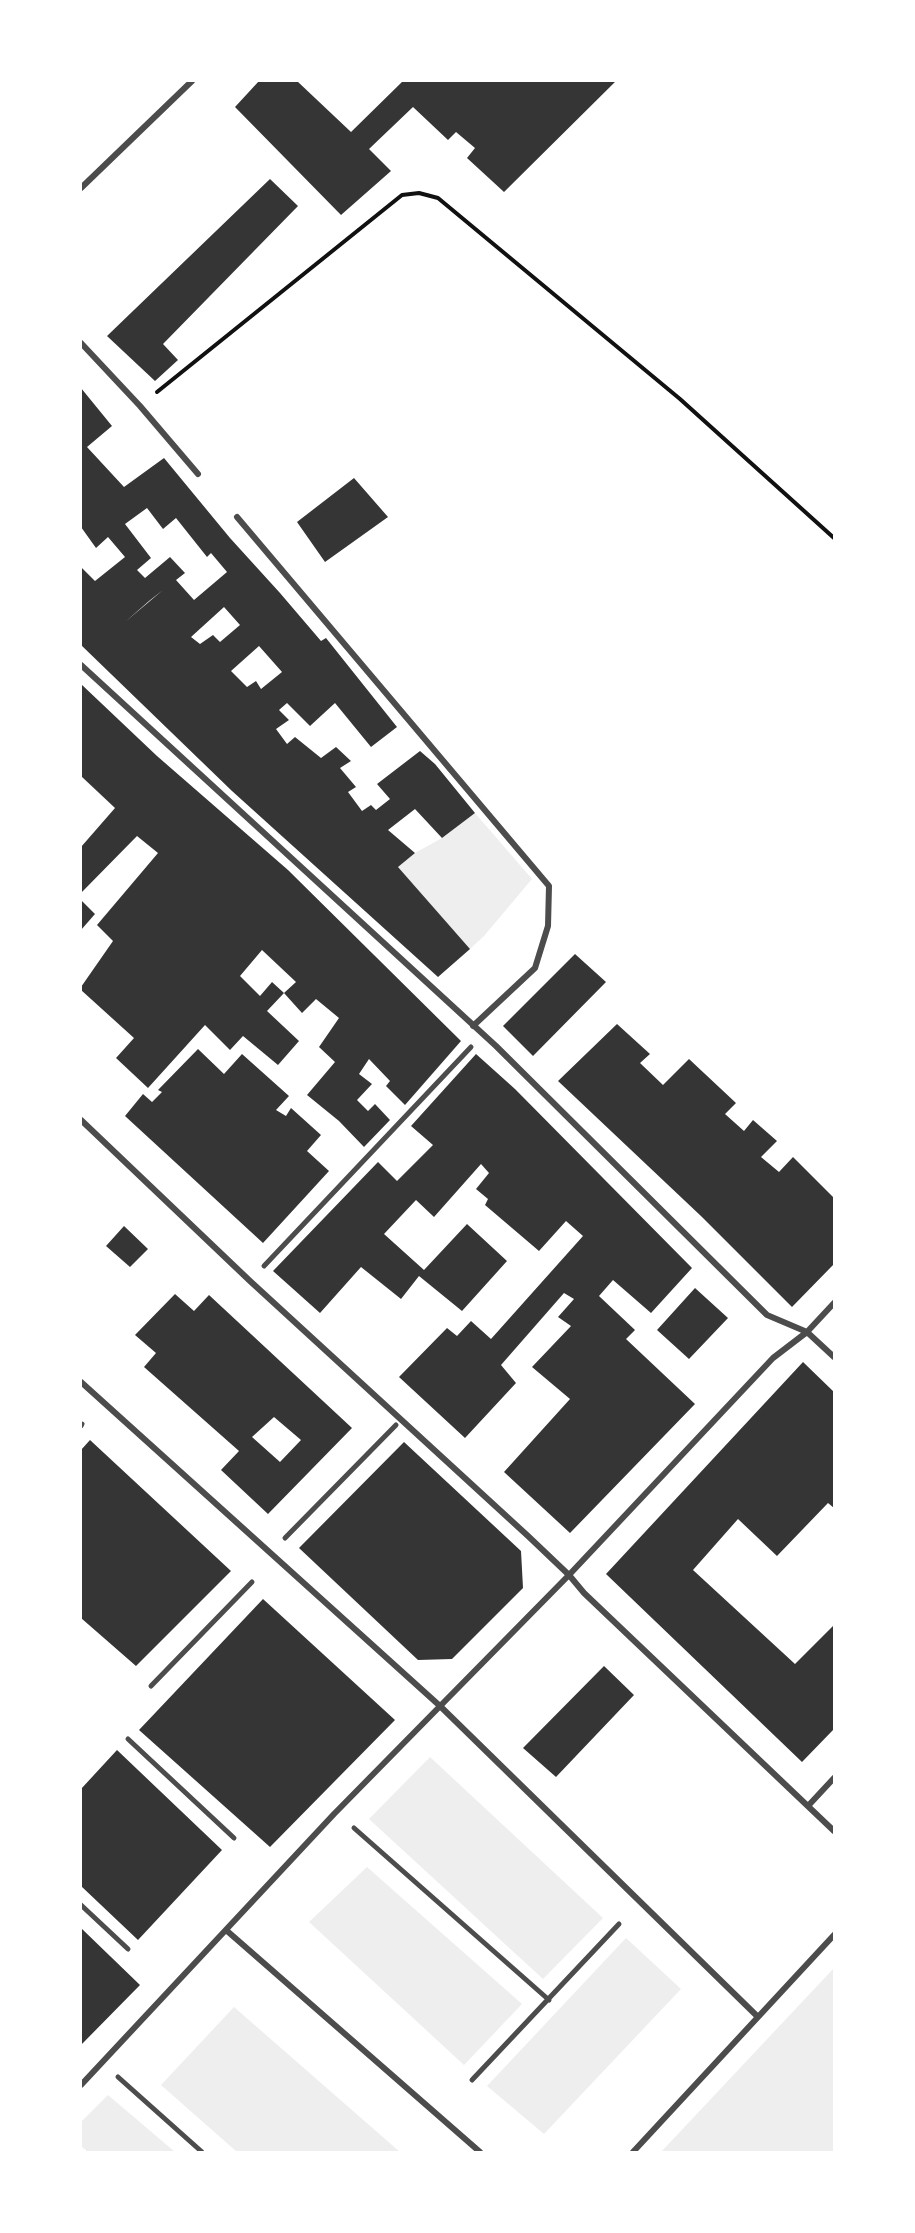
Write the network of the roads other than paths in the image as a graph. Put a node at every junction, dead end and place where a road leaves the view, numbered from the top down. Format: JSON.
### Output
{"nodes":[{"id":1,"x":192,"y":81,"type":"edge"},
{"id":2,"x":81,"y":188,"type":"edge"},
{"id":3,"x":81,"y":343,"type":"edge"},
{"id":4,"x":198,"y":474,"type":"dead end"},
{"id":5,"x":237,"y":517,"type":"dead end"},
{"id":6,"x":81,"y":665,"type":"edge"},
{"id":7,"x":473,"y":1026,"type":"junction"},
{"id":8,"x":471,"y":1047,"type":"dead end"},
{"id":9,"x":81,"y":1120,"type":"edge"},
{"id":10,"x":264,"y":1266,"type":"dead end"},
{"id":11,"x":834,"y":1303,"type":"edge"},
{"id":12,"x":807,"y":1332,"type":"junction"},
{"id":13,"x":834,"y":1357,"type":"edge"},
{"id":14,"x":81,"y":1382,"type":"edge"},
{"id":15,"x":396,"y":1425,"type":"dead end"},
{"id":16,"x":285,"y":1538,"type":"dead end"},
{"id":17,"x":569,"y":1575,"type":"junction"},
{"id":18,"x":252,"y":1582,"type":"dead end"},
{"id":19,"x":151,"y":1686,"type":"dead end"},
{"id":20,"x":440,"y":1706,"type":"junction"},
{"id":21,"x":128,"y":1739,"type":"dead end"},
{"id":22,"x":834,"y":1778,"type":"edge"},
{"id":23,"x":808,"y":1806,"type":"junction"},
{"id":24,"x":354,"y":1828,"type":"dead end"},
{"id":25,"x":834,"y":1831,"type":"edge"},
{"id":26,"x":234,"y":1838,"type":"dead end"},
{"id":27,"x":81,"y":1905,"type":"edge"},
{"id":28,"x":619,"y":1924,"type":"dead end"},
{"id":29,"x":226,"y":1930,"type":"junction"},
{"id":30,"x":834,"y":1935,"type":"edge"},
{"id":31,"x":128,"y":1949,"type":"dead end"},
{"id":32,"x":549,"y":2000,"type":"junction"},
{"id":33,"x":757,"y":2016,"type":"junction"},
{"id":34,"x":118,"y":2077,"type":"dead end"},
{"id":35,"x":472,"y":2080,"type":"dead end"},
{"id":36,"x":81,"y":2085,"type":"edge"},
{"id":37,"x":202,"y":2152,"type":"edge"},
{"id":38,"x":480,"y":2152,"type":"edge"},
{"id":39,"x":633,"y":2152,"type":"edge"}],
"edges":[{"from":1,"to":2,"type":"street"},
{"from":3,"to":4,"type":"street"},
{"from":5,"to":7,"type":"street"},
{"from":6,"to":7,"type":"street"},
{"from":7,"to":12,"type":"street"},
{"from":8,"to":10,"type":"street"},
{"from":9,"to":17,"type":"street"},
{"from":11,"to":12,"type":"street"},
{"from":12,"to":13,"type":"street"},
{"from":12,"to":17,"type":"street"},
{"from":14,"to":20,"type":"street"},
{"from":15,"to":16,"type":"street"},
{"from":17,"to":20,"type":"street"},
{"from":17,"to":23,"type":"street"},
{"from":18,"to":19,"type":"street"},
{"from":20,"to":29,"type":"street"},
{"from":20,"to":33,"type":"street"},
{"from":21,"to":26,"type":"street"},
{"from":22,"to":23,"type":"street"},
{"from":23,"to":25,"type":"street"},
{"from":24,"to":32,"type":"street"},
{"from":27,"to":31,"type":"street"},
{"from":28,"to":32,"type":"street"},
{"from":29,"to":36,"type":"street"},
{"from":29,"to":38,"type":"street"},
{"from":30,"to":33,"type":"street"},
{"from":32,"to":35,"type":"street"},
{"from":33,"to":39,"type":"street"},
{"from":34,"to":37,"type":"street"}]}
